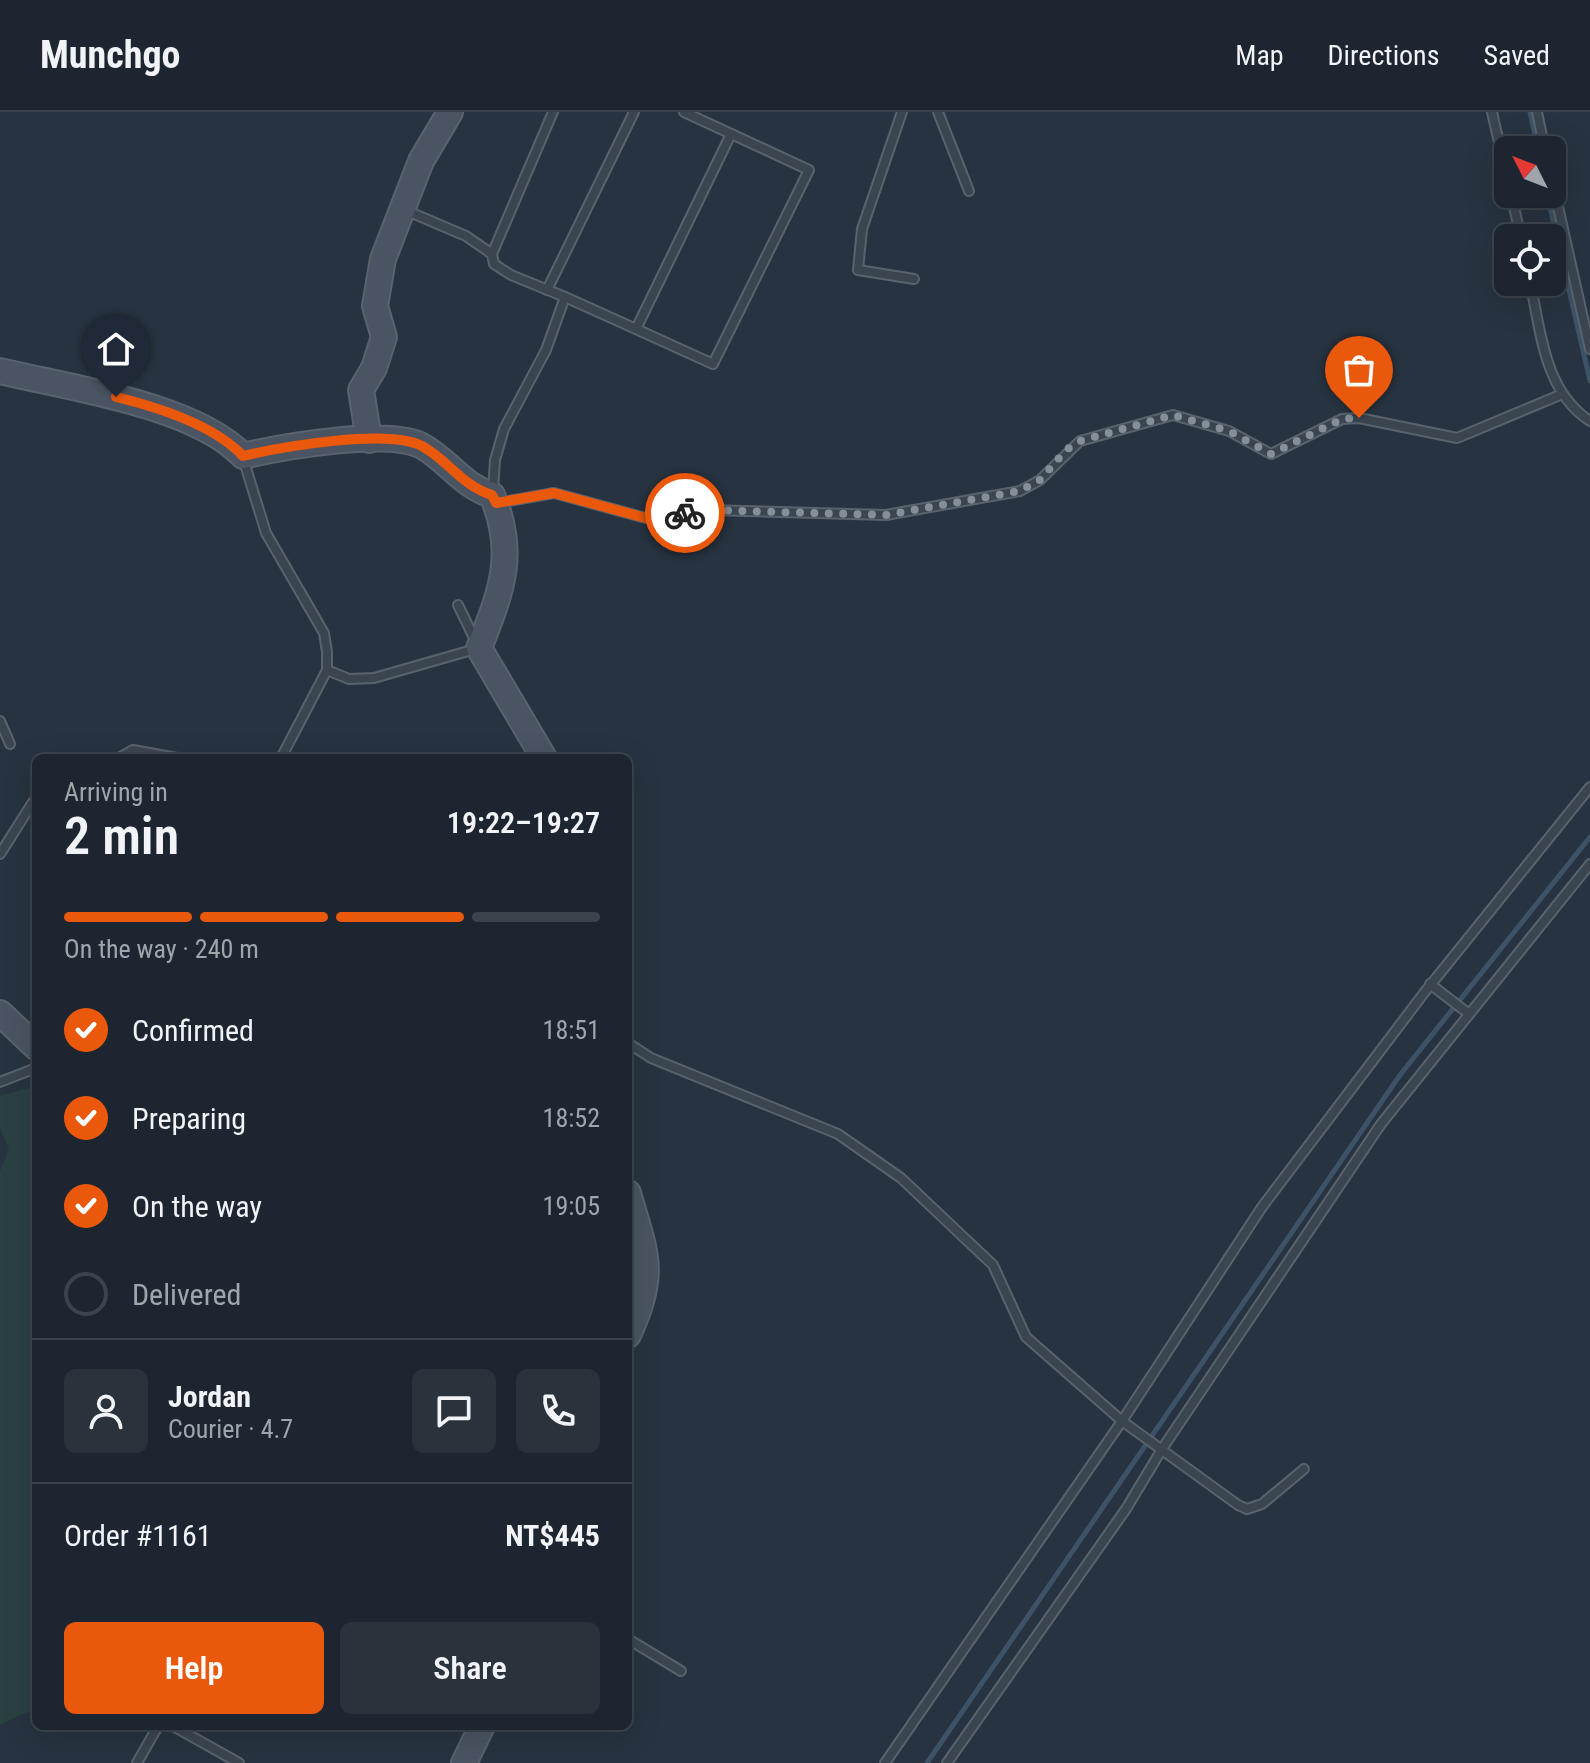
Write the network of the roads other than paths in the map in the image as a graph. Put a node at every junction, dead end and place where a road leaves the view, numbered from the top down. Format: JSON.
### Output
{"nodes":[{"id":1,"x":450,"y":112,"type":"edge"},
{"id":2,"x":553,"y":112,"type":"edge"},
{"id":3,"x":634,"y":112,"type":"edge"},
{"id":4,"x":684,"y":112,"type":"edge"},
{"id":5,"x":902,"y":112,"type":"edge"},
{"id":6,"x":938,"y":112,"type":"edge"},
{"id":7,"x":1492,"y":112,"type":"edge"},
{"id":8,"x":1537,"y":112,"type":"edge"},
{"id":9,"x":731,"y":134,"type":"junction"},
{"id":10,"x":1497,"y":136,"type":"edge"},
{"id":11,"x":1542,"y":136,"type":"edge"},
{"id":12,"x":969,"y":191,"type":"dead end"},
{"id":13,"x":402,"y":208,"type":"junction"},
{"id":14,"x":1558,"y":208,"type":"edge"},
{"id":15,"x":492,"y":254,"type":"junction"},
{"id":16,"x":914,"y":279,"type":"dead end"},
{"id":17,"x":547,"y":290,"type":"junction"},
{"id":18,"x":1533,"y":296,"type":"edge"},
{"id":19,"x":565,"y":297,"type":"junction"},
{"id":20,"x":636,"y":329,"type":"junction"},
{"id":21,"x":1590,"y":349,"type":"edge"},
{"id":22,"x":0,"y":371,"type":"edge"},
{"id":23,"x":1560,"y":395,"type":"junction"},
{"id":24,"x":1590,"y":421,"type":"edge"},
{"id":25,"x":369,"y":440,"type":"junction"},
{"id":26,"x":243,"y":456,"type":"junction"},
{"id":27,"x":494,"y":499,"type":"junction"},
{"id":28,"x":458,"y":605,"type":"dead end"},
{"id":29,"x":479,"y":648,"type":"junction"},
{"id":30,"x":327,"y":670,"type":"junction"},
{"id":31,"x":0,"y":721,"type":"edge"},
{"id":32,"x":10,"y":744,"type":"dead end"},
{"id":33,"x":126,"y":754,"type":"edge"},
{"id":34,"x":155,"y":754,"type":"edge"},
{"id":35,"x":283,"y":754,"type":"edge"},
{"id":36,"x":542,"y":754,"type":"edge"},
{"id":37,"x":1590,"y":787,"type":"edge"},
{"id":38,"x":32,"y":804,"type":"edge"},
{"id":39,"x":0,"y":854,"type":"edge"},
{"id":40,"x":1590,"y":864,"type":"edge"},
{"id":41,"x":1430,"y":984,"type":"junction"},
{"id":42,"x":0,"y":1013,"type":"edge"},
{"id":43,"x":1469,"y":1014,"type":"junction"},
{"id":44,"x":32,"y":1043,"type":"edge"},
{"id":45,"x":632,"y":1046,"type":"edge"},
{"id":46,"x":32,"y":1070,"type":"edge"},
{"id":47,"x":0,"y":1082,"type":"edge"},
{"id":48,"x":632,"y":1206,"type":"edge"},
{"id":49,"x":632,"y":1324,"type":"edge"},
{"id":50,"x":1122,"y":1421,"type":"junction"},
{"id":51,"x":1162,"y":1449,"type":"junction"},
{"id":52,"x":1304,"y":1469,"type":"dead end"},
{"id":53,"x":632,"y":1641,"type":"edge"},
{"id":54,"x":681,"y":1671,"type":"dead end"},
{"id":55,"x":156,"y":1730,"type":"edge"},
{"id":56,"x":180,"y":1730,"type":"edge"},
{"id":57,"x":480,"y":1730,"type":"edge"},
{"id":58,"x":137,"y":1763,"type":"edge"},
{"id":59,"x":239,"y":1763,"type":"edge"},
{"id":60,"x":464,"y":1763,"type":"edge"},
{"id":61,"x":885,"y":1763,"type":"edge"},
{"id":62,"x":947,"y":1763,"type":"edge"}],
"edges":[{"from":1,"to":13,"type":"street"},
{"from":2,"to":15,"type":"lane"},
{"from":3,"to":17,"type":"lane"},
{"from":4,"to":9,"type":"lane"},
{"from":5,"to":16,"type":"lane"},
{"from":6,"to":12,"type":"lane"},
{"from":7,"to":10,"type":"lane"},
{"from":8,"to":11,"type":"lane"},
{"from":9,"to":20,"type":"lane"},
{"from":9,"to":20,"type":"lane"},
{"from":13,"to":15,"type":"lane"},
{"from":13,"to":25,"type":"street"},
{"from":14,"to":21,"type":"lane"},
{"from":15,"to":17,"type":"lane"},
{"from":17,"to":19,"type":"lane"},
{"from":18,"to":23,"type":"lane"},
{"from":19,"to":20,"type":"lane"},
{"from":19,"to":27,"type":"lane"},
{"from":22,"to":26,"type":"street"},
{"from":23,"to":24,"type":"lane"},
{"from":23,"to":27,"type":"lane"},
{"from":25,"to":26,"type":"street"},
{"from":25,"to":27,"type":"street"},
{"from":26,"to":30,"type":"lane"},
{"from":27,"to":29,"type":"street"},
{"from":28,"to":29,"type":"lane"},
{"from":29,"to":30,"type":"lane"},
{"from":29,"to":36,"type":"street"},
{"from":30,"to":35,"type":"lane"},
{"from":31,"to":32,"type":"lane"},
{"from":33,"to":34,"type":"lane"},
{"from":37,"to":41,"type":"lane"},
{"from":38,"to":39,"type":"lane"},
{"from":40,"to":43,"type":"lane"},
{"from":41,"to":43,"type":"lane"},
{"from":41,"to":50,"type":"lane"},
{"from":42,"to":44,"type":"street"},
{"from":43,"to":51,"type":"lane"},
{"from":45,"to":50,"type":"lane"},
{"from":46,"to":47,"type":"lane"},
{"from":48,"to":49,"type":"street"},
{"from":50,"to":51,"type":"lane"},
{"from":50,"to":61,"type":"lane"},
{"from":51,"to":52,"type":"lane"},
{"from":51,"to":62,"type":"lane"},
{"from":53,"to":54,"type":"lane"},
{"from":55,"to":58,"type":"lane"},
{"from":56,"to":59,"type":"lane"},
{"from":57,"to":60,"type":"street"}]}
